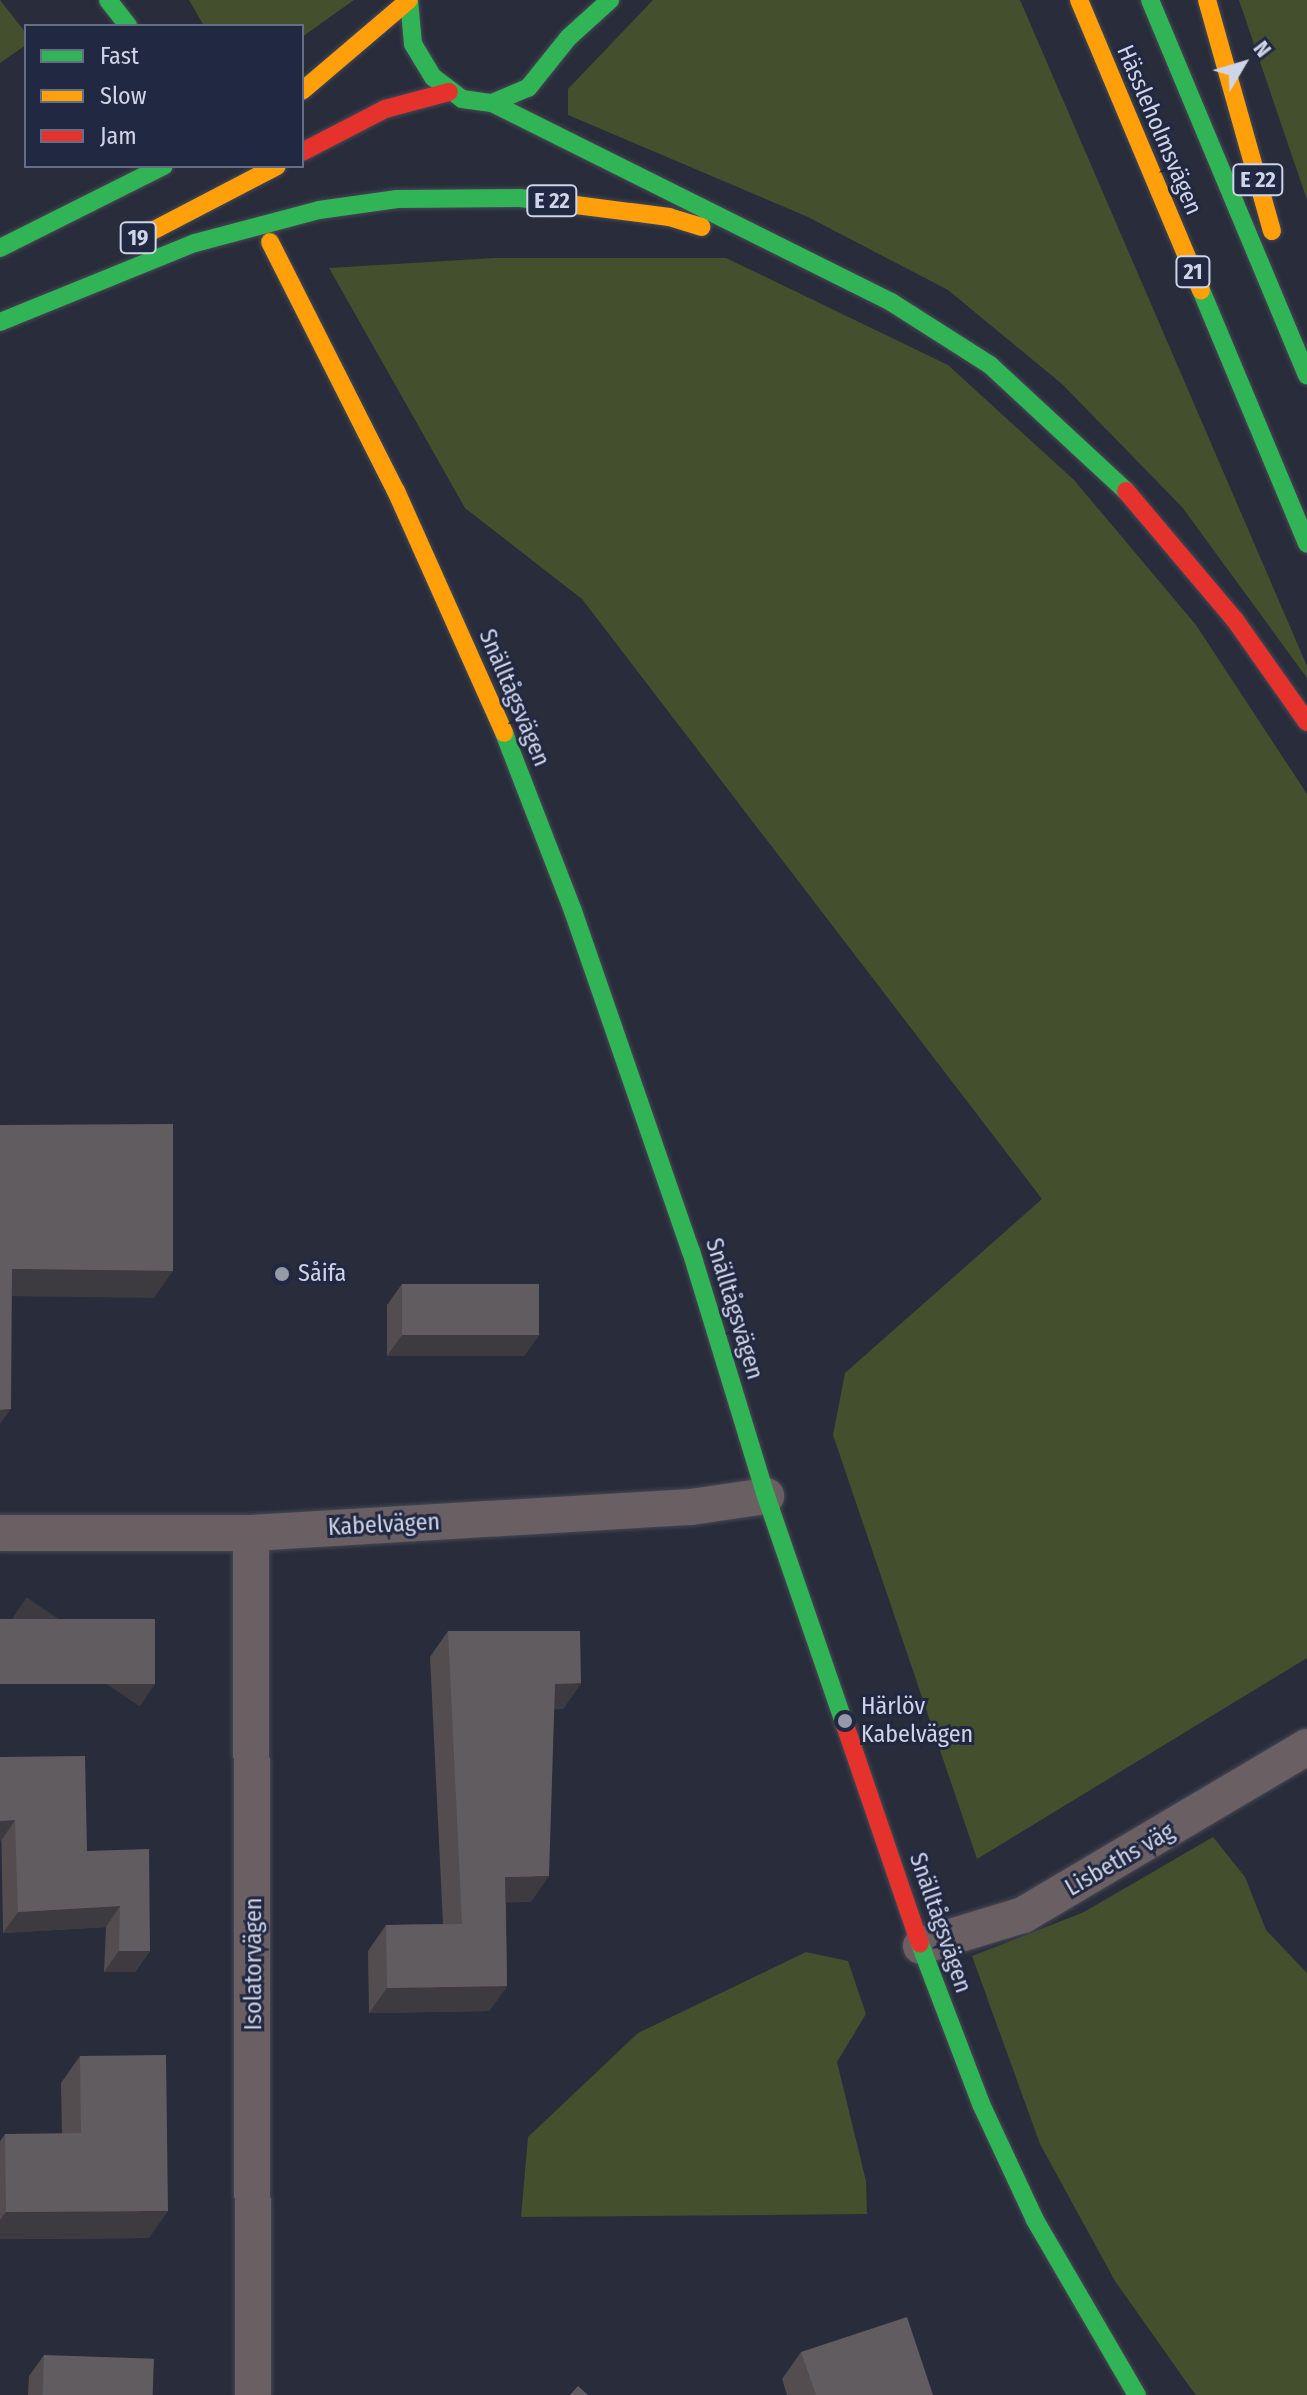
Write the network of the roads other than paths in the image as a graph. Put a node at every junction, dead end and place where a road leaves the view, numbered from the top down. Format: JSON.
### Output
{"nodes":[{"id":1,"x":108,"y":0,"type":"edge"},
{"id":2,"x":409,"y":0,"type":"edge"},
{"id":3,"x":610,"y":0,"type":"edge"},
{"id":4,"x":1079,"y":0,"type":"edge"},
{"id":5,"x":1150,"y":0,"type":"edge"},
{"id":6,"x":1207,"y":0,"type":"edge"},
{"id":7,"x":126,"y":24,"type":"edge"},
{"id":8,"x":304,"y":89,"type":"edge"},
{"id":9,"x":449,"y":92,"type":"junction"},
{"id":10,"x":492,"y":103,"type":"junction"},
{"id":11,"x":304,"y":151,"type":"edge"},
{"id":12,"x":160,"y":168,"type":"edge"},
{"id":13,"x":273,"y":168,"type":"edge"},
{"id":14,"x":270,"y":242,"type":"dead end"},
{"id":15,"x":0,"y":248,"type":"edge"},
{"id":16,"x":114,"y":251,"type":"dead end"},
{"id":17,"x":781,"y":251,"type":"junction"},
{"id":18,"x":89,"y":264,"type":"dead end"},
{"id":19,"x":0,"y":311,"type":"edge"},
{"id":20,"x":0,"y":322,"type":"edge"},
{"id":21,"x":1307,"y":360,"type":"edge"},
{"id":22,"x":1307,"y":375,"type":"edge"},
{"id":23,"x":1307,"y":544,"type":"edge"},
{"id":24,"x":1307,"y":722,"type":"edge"},
{"id":25,"x":766,"y":1496,"type":"junction"},
{"id":26,"x":0,"y":1533,"type":"edge"},
{"id":27,"x":251,"y":1533,"type":"junction"},
{"id":28,"x":1307,"y":1747,"type":"edge"},
{"id":29,"x":921,"y":1946,"type":"junction"},
{"id":30,"x":253,"y":2395,"type":"edge"},
{"id":31,"x":1137,"y":2395,"type":"edge"}],
"edges":[{"from":1,"to":7,"type":"main road"},
{"from":2,"to":8,"type":"main road"},
{"from":2,"to":9,"type":"main road"},
{"from":3,"to":10,"type":"main road"},
{"from":4,"to":23,"type":"main road","name":"Hässleholmsvägen","number":"21"},
{"from":5,"to":22,"type":"main road","name":"Hässleholmsvägen"},
{"from":6,"to":21,"type":"main road","number":"E 22"},
{"from":9,"to":10,"type":"main road"},
{"from":9,"to":11,"type":"main road"},
{"from":10,"to":17,"type":"main road"},
{"from":12,"to":15,"type":"main road"},
{"from":13,"to":16,"type":"main road","number":"19"},
{"from":14,"to":25,"type":"main road","name":"Snälltågsvägen"},
{"from":17,"to":20,"type":"main road","number":"E 22"},
{"from":17,"to":24,"type":"main road","number":"E 22"},
{"from":18,"to":19,"type":"main road","number":"19"},
{"from":25,"to":27,"type":"street","name":"Kabelvägen"},
{"from":25,"to":29,"type":"main road","name":"Snälltågsvägen"},
{"from":26,"to":27,"type":"street","name":"Kabelvägen"},
{"from":27,"to":30,"type":"street","name":"Isolatorvägen"},
{"from":28,"to":29,"type":"street","name":"Lisbeths väg"},
{"from":29,"to":31,"type":"main road","name":"Snälltågsvägen"}]}
